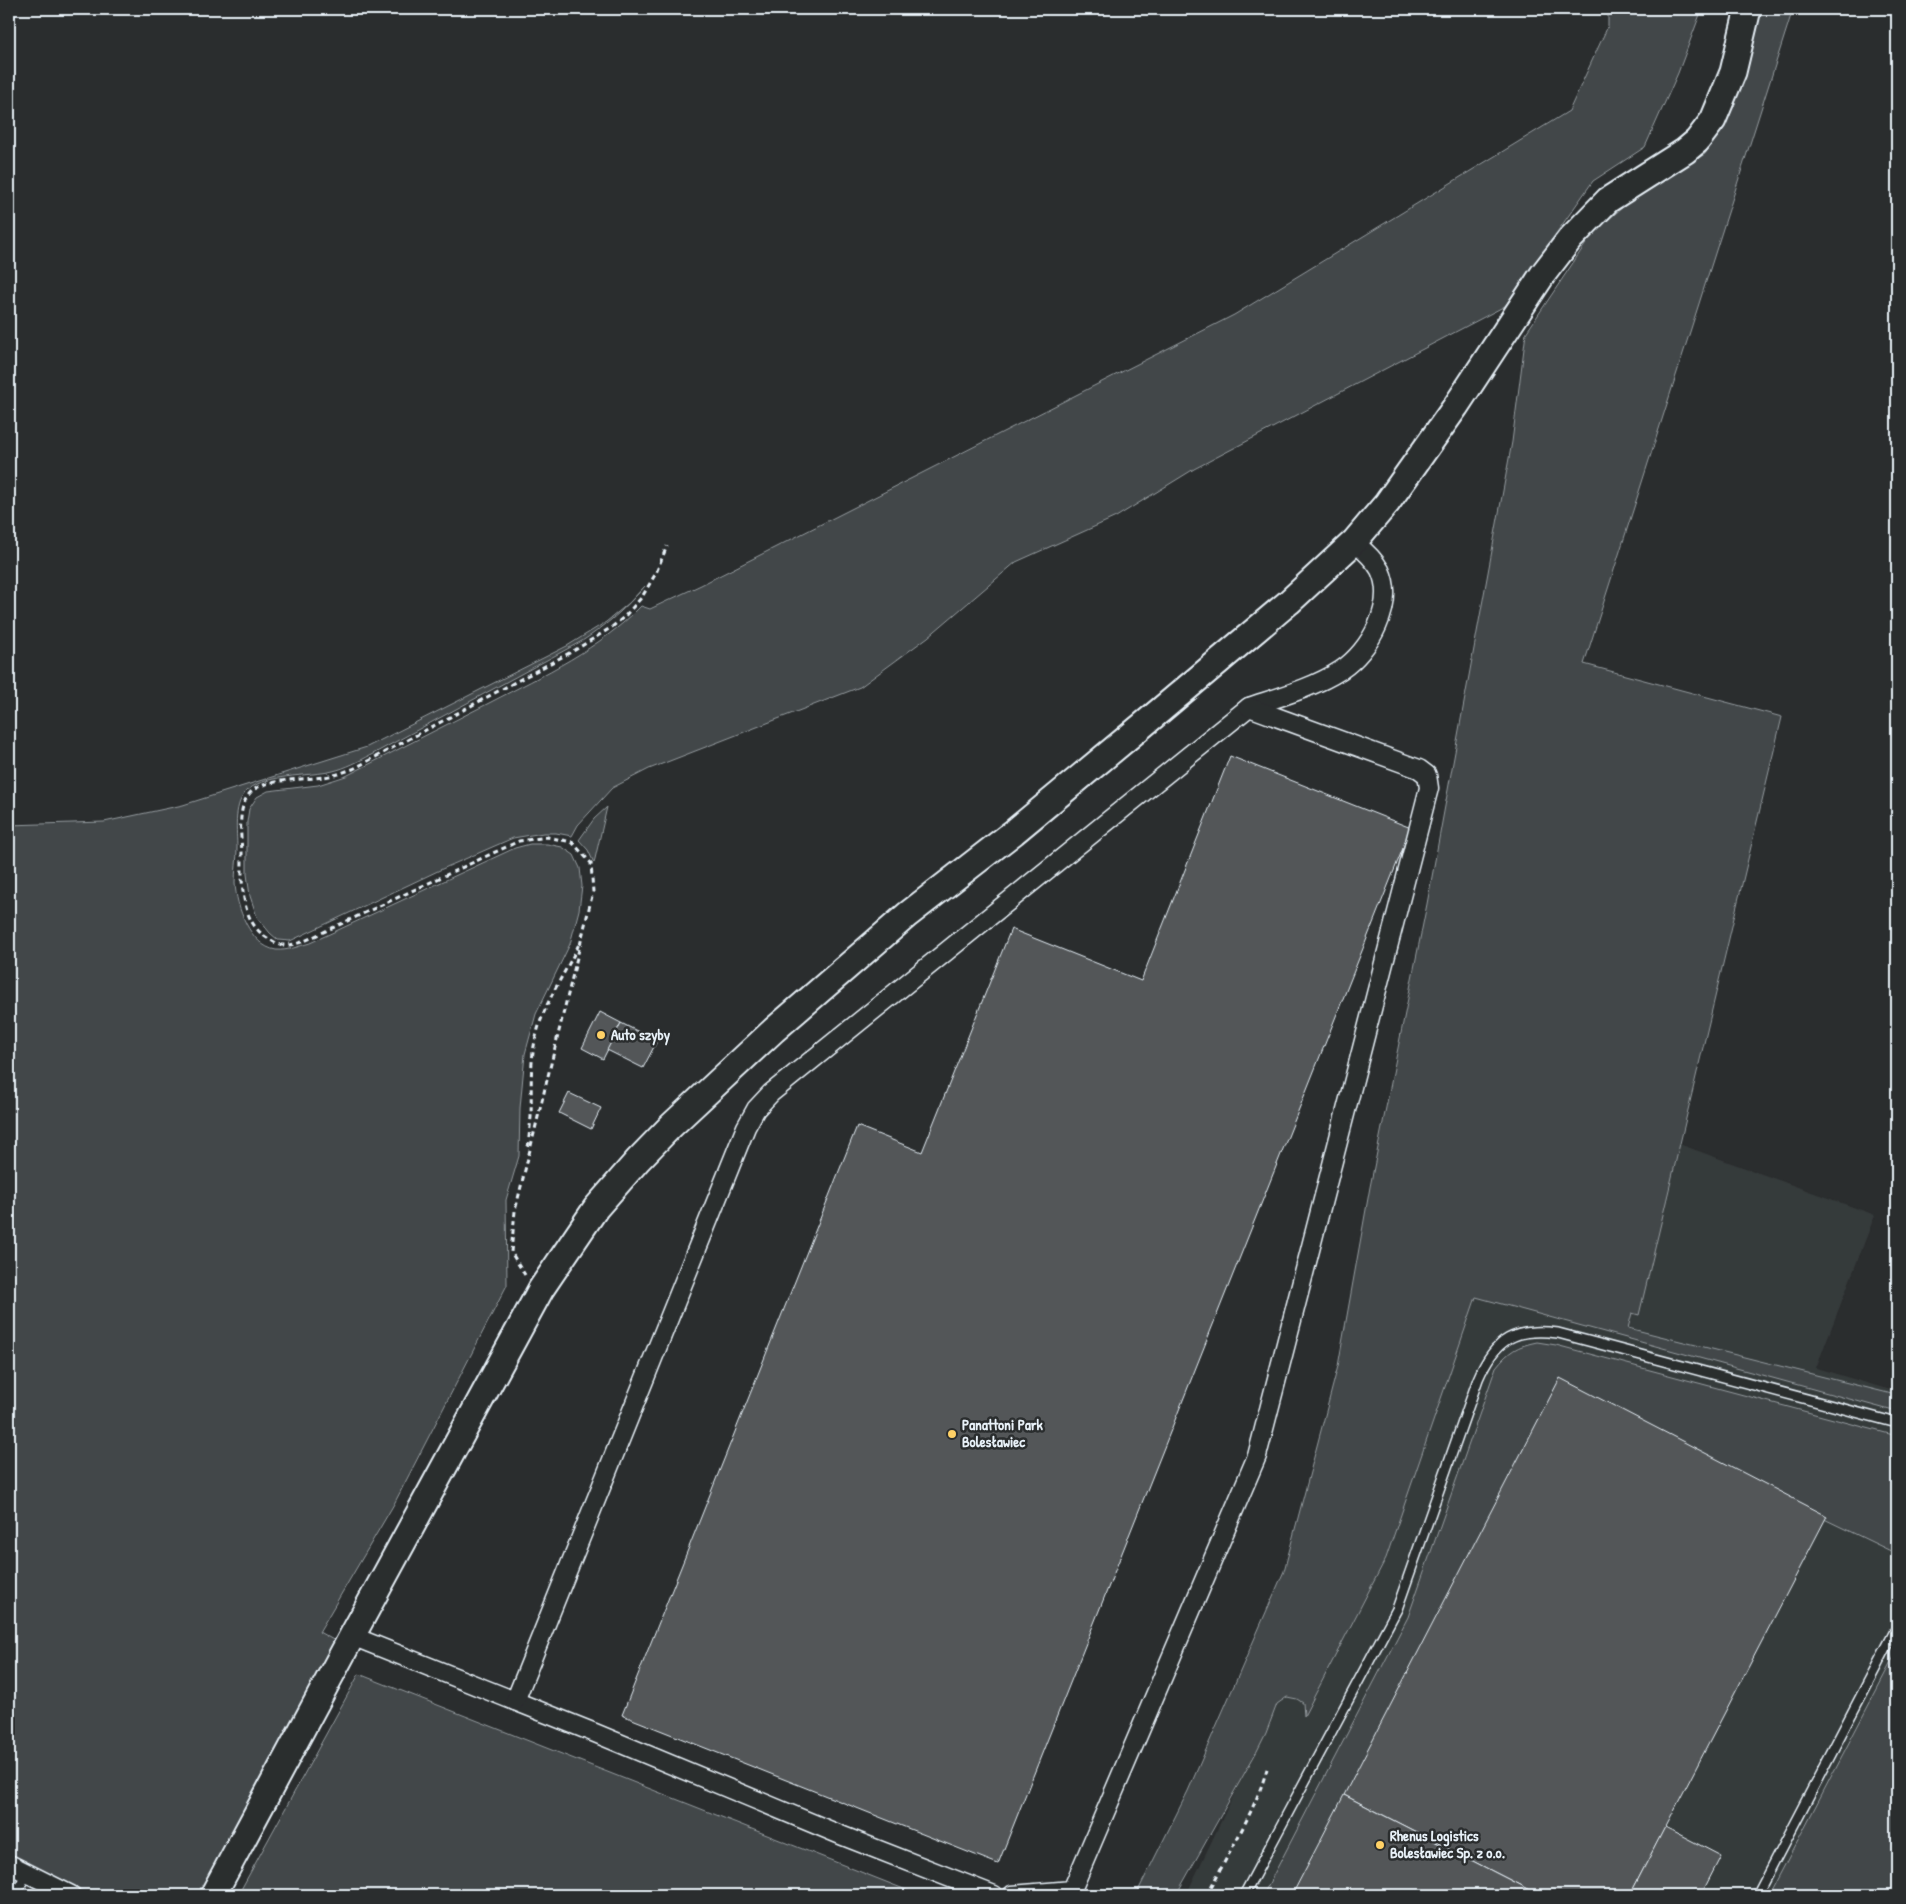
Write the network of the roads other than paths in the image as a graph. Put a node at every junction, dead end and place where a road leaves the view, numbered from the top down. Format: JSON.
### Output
{"nodes":[{"id":1,"x":1748,"y":9,"type":"edge"},
{"id":2,"x":1354,"y":542,"type":"junction"},
{"id":3,"x":1249,"y":707,"type":"junction"},
{"id":4,"x":1897,"y":1423,"type":"edge"},
{"id":5,"x":1897,"y":1627,"type":"edge"},
{"id":6,"x":352,"y":1636,"type":"junction"},
{"id":7,"x":515,"y":1701,"type":"junction"},
{"id":8,"x":9,"y":1864,"type":"edge"},
{"id":9,"x":27,"y":1873,"type":"junction"},
{"id":10,"x":15,"y":1895,"type":"edge"},
{"id":11,"x":71,"y":1895,"type":"edge"},
{"id":12,"x":213,"y":1895,"type":"edge"},
{"id":13,"x":994,"y":1895,"type":"edge"},
{"id":14,"x":1012,"y":1895,"type":"edge"},
{"id":15,"x":1244,"y":1895,"type":"edge"},
{"id":16,"x":1757,"y":1895,"type":"edge"}],
"edges":[{"from":1,"to":2,"type":"street"},
{"from":2,"to":3,"type":"street"},
{"from":2,"to":6,"type":"street"},
{"from":3,"to":7,"type":"street"},
{"from":3,"to":14,"type":"street"},
{"from":4,"to":15,"type":"lane"},
{"from":5,"to":16,"type":"lane"},
{"from":6,"to":7,"type":"street"},
{"from":6,"to":12,"type":"street"},
{"from":7,"to":13,"type":"street"},
{"from":8,"to":9,"type":"street"},
{"from":9,"to":10,"type":"lane"},
{"from":9,"to":11,"type":"street"}]}
